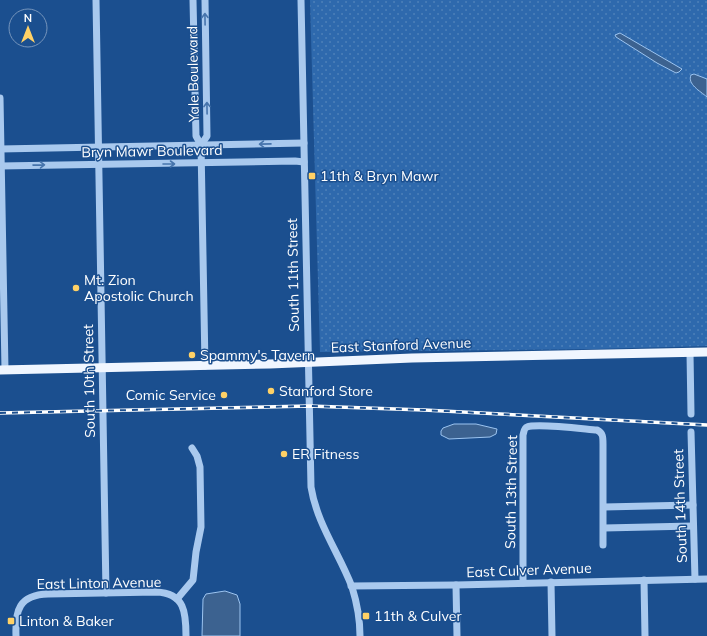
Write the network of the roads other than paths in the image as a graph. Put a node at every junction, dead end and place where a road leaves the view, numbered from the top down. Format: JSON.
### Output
{"nodes":[{"id":1,"x":96,"y":0,"type":"edge"},
{"id":2,"x":193,"y":0,"type":"edge"},
{"id":3,"x":205,"y":0,"type":"edge"},
{"id":4,"x":301,"y":0,"type":"edge"},
{"id":5,"x":0,"y":98,"type":"edge"},
{"id":6,"x":304,"y":143,"type":"junction"},
{"id":7,"x":201,"y":145,"type":"junction"},
{"id":8,"x":99,"y":147,"type":"junction"},
{"id":9,"x":0,"y":149,"type":"edge"},
{"id":10,"x":304,"y":162,"type":"junction"},
{"id":11,"x":202,"y":163,"type":"junction"},
{"id":12,"x":99,"y":164,"type":"junction"},
{"id":13,"x":0,"y":166,"type":"edge"},
{"id":14,"x":707,"y":352,"type":"edge"},
{"id":15,"x":690,"y":353,"type":"junction"},
{"id":16,"x":308,"y":363,"type":"junction"},
{"id":17,"x":205,"y":366,"type":"junction"},
{"id":18,"x":102,"y":368,"type":"junction"},
{"id":19,"x":2,"y":370,"type":"edge"},
{"id":20,"x":691,"y":414,"type":"dead end"},
{"id":21,"x":691,"y":432,"type":"dead end"},
{"id":22,"x":192,"y":448,"type":"dead end"},
{"id":23,"x":693,"y":505,"type":"junction"},
{"id":24,"x":604,"y":507,"type":"junction"},
{"id":25,"x":693,"y":526,"type":"junction"},
{"id":26,"x":604,"y":528,"type":"junction"},
{"id":27,"x":603,"y":545,"type":"dead end"},
{"id":28,"x":696,"y":579,"type":"junction"},
{"id":29,"x":707,"y":579,"type":"edge"},
{"id":30,"x":644,"y":580,"type":"junction"},
{"id":31,"x":551,"y":582,"type":"junction"},
{"id":32,"x":523,"y":583,"type":"junction"},
{"id":33,"x":456,"y":585,"type":"junction"},
{"id":34,"x":352,"y":586,"type":"junction"},
{"id":35,"x":106,"y":593,"type":"junction"},
{"id":36,"x":177,"y":599,"type":"junction"},
{"id":37,"x":16,"y":636,"type":"edge"},
{"id":38,"x":186,"y":636,"type":"edge"},
{"id":39,"x":360,"y":636,"type":"edge"},
{"id":40,"x":457,"y":636,"type":"edge"},
{"id":41,"x":552,"y":636,"type":"edge"},
{"id":42,"x":645,"y":636,"type":"edge"}],
"edges":[{"from":1,"to":8,"type":"street","name":"South 10th Street"},
{"from":2,"to":7,"type":"street","name":"Yale Boulevard"},
{"from":7,"to":3,"type":"street","name":"Yale Boulevard","one_way":true},
{"from":4,"to":6,"type":"street","name":"South 11th Street"},
{"from":5,"to":9,"type":"street"},
{"from":6,"to":7,"type":"street","name":"Bryn Mawr Boulevard","one_way":true},
{"from":6,"to":10,"type":"street","name":"South 11th Street"},
{"from":7,"to":8,"type":"street","name":"Bryn Mawr Boulevard"},
{"from":7,"to":11,"type":"street","name":"Yale Boulevard"},
{"from":8,"to":9,"type":"street","name":"Bryn Mawr Boulevard"},
{"from":8,"to":12,"type":"street","name":"South 10th Street"},
{"from":9,"to":13,"type":"street"},
{"from":10,"to":11,"type":"street","name":"Bryn Mawr Boulevard"},
{"from":10,"to":16,"type":"street","name":"South 11th Street"},
{"from":12,"to":11,"type":"street","name":"Bryn Mawr Boulevard","one_way":true},
{"from":11,"to":17,"type":"street","name":"Yale Boulevard"},
{"from":13,"to":12,"type":"street","name":"Bryn Mawr Boulevard","one_way":true},
{"from":12,"to":18,"type":"street","name":"South 10th Street"},
{"from":13,"to":19,"type":"street"},
{"from":14,"to":15,"type":"main road","name":"East Stanford Avenue"},
{"from":15,"to":16,"type":"main road","name":"East Stanford Avenue"},
{"from":15,"to":20,"type":"street"},
{"from":16,"to":17,"type":"main road","name":"East Stanford Avenue"},
{"from":16,"to":34,"type":"street","name":"South 11th Street"},
{"from":17,"to":18,"type":"main road","name":"East Stanford Avenue"},
{"from":18,"to":19,"type":"main road","name":"East Stanford Avenue"},
{"from":18,"to":35,"type":"street","name":"South 10th Street"},
{"from":21,"to":23,"type":"street","name":"South 14th Street"},
{"from":22,"to":36,"type":"street"},
{"from":23,"to":24,"type":"street"},
{"from":23,"to":25,"type":"street","name":"South 14th Street"},
{"from":24,"to":26,"type":"street"},
{"from":24,"to":32,"type":"street","name":"South 13th Street"},
{"from":25,"to":26,"type":"street"},
{"from":25,"to":28,"type":"street","name":"South 14th Street"},
{"from":26,"to":27,"type":"street"},
{"from":28,"to":29,"type":"street","name":"East Culver Avenue"},
{"from":28,"to":30,"type":"street","name":"East Culver Avenue"},
{"from":30,"to":31,"type":"street","name":"East Culver Avenue"},
{"from":30,"to":42,"type":"street"},
{"from":31,"to":32,"type":"street","name":"East Culver Avenue"},
{"from":31,"to":41,"type":"street"},
{"from":32,"to":33,"type":"street","name":"East Culver Avenue"},
{"from":33,"to":34,"type":"street","name":"East Culver Avenue"},
{"from":33,"to":40,"type":"street"},
{"from":34,"to":39,"type":"street","name":"South 11th Street"},
{"from":35,"to":36,"type":"street","name":"East Linton Avenue"},
{"from":35,"to":37,"type":"street","name":"East Linton Avenue"},
{"from":36,"to":38,"type":"street"}]}
